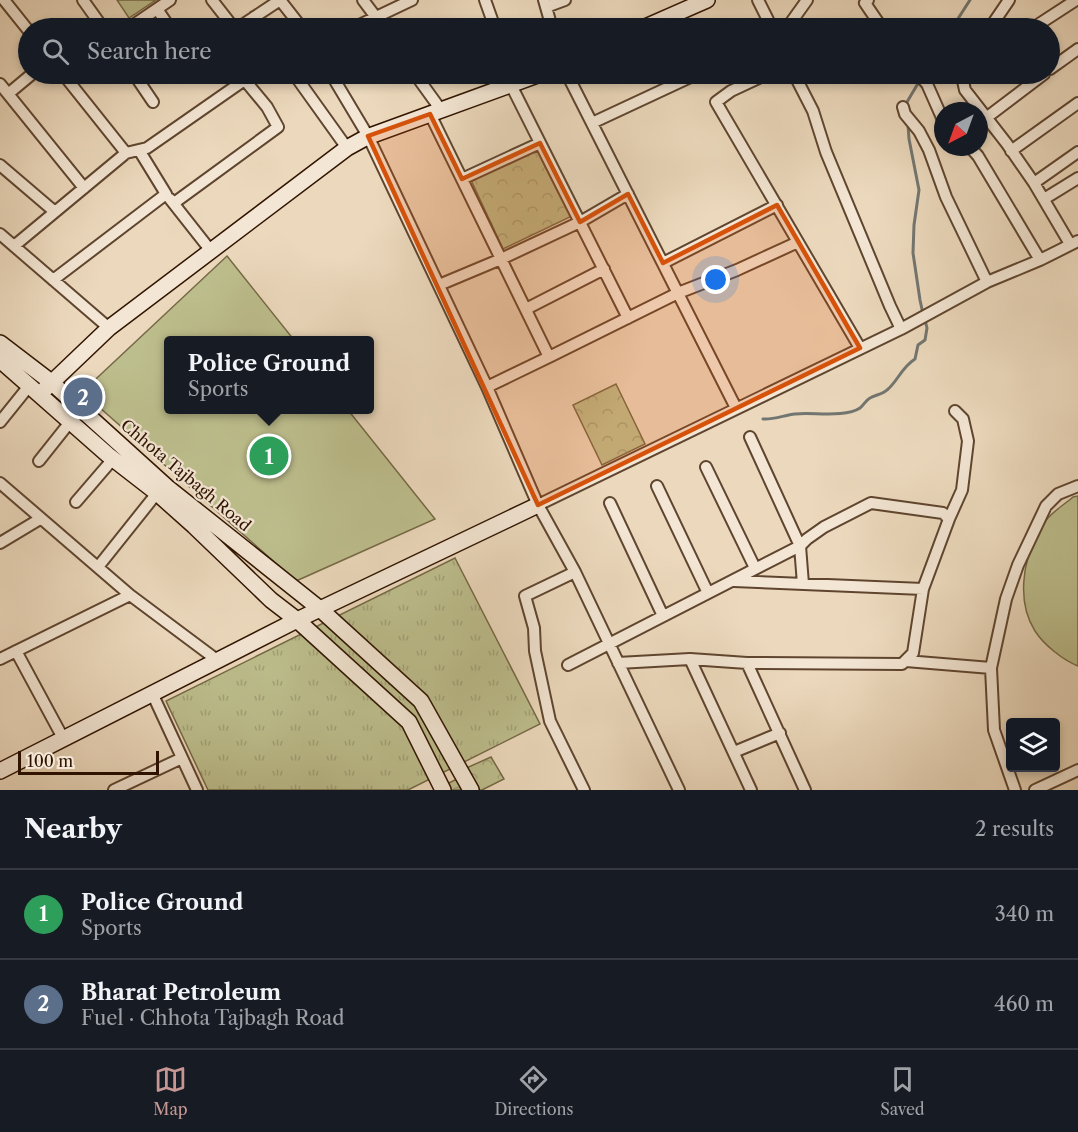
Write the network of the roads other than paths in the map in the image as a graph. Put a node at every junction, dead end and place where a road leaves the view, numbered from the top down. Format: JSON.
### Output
{"nodes":[{"id":1,"x":4,"y":0,"type":"edge"},
{"id":2,"x":83,"y":0,"type":"edge"},
{"id":3,"x":170,"y":0,"type":"edge"},
{"id":4,"x":212,"y":0,"type":"edge"},
{"id":5,"x":280,"y":0,"type":"edge"},
{"id":6,"x":363,"y":0,"type":"edge"},
{"id":7,"x":412,"y":0,"type":"edge"},
{"id":8,"x":485,"y":0,"type":"edge"},
{"id":9,"x":565,"y":0,"type":"edge"},
{"id":10,"x":758,"y":0,"type":"edge"},
{"id":11,"x":807,"y":0,"type":"edge"},
{"id":12,"x":868,"y":0,"type":"edge"},
{"id":13,"x":1009,"y":0,"type":"edge"},
{"id":14,"x":1077,"y":0,"type":"edge"},
{"id":15,"x":700,"y":1,"type":"edge"},
{"id":16,"x":545,"y":4,"type":"edge"},
{"id":17,"x":157,"y":9,"type":"junction"},
{"id":18,"x":254,"y":17,"type":"edge"},
{"id":19,"x":375,"y":17,"type":"joint"},
{"id":20,"x":18,"y":18,"type":"edge"},
{"id":21,"x":92,"y":18,"type":"edge"},
{"id":22,"x":144,"y":18,"type":"edge"},
{"id":23,"x":163,"y":18,"type":"edge"},
{"id":24,"x":227,"y":18,"type":"edge"},
{"id":25,"x":294,"y":18,"type":"edge"},
{"id":26,"x":491,"y":18,"type":"edge"},
{"id":27,"x":664,"y":18,"type":"edge"},
{"id":28,"x":767,"y":18,"type":"edge"},
{"id":29,"x":794,"y":18,"type":"edge"},
{"id":30,"x":875,"y":18,"type":"edge"},
{"id":31,"x":997,"y":18,"type":"edge"},
{"id":32,"x":1049,"y":18,"type":"edge"},
{"id":33,"x":1078,"y":49,"type":"edge"},
{"id":34,"x":1060,"y":62,"type":"edge"},
{"id":35,"x":0,"y":84,"type":"edge"},
{"id":36,"x":20,"y":84,"type":"edge"},
{"id":37,"x":71,"y":84,"type":"edge"},
{"id":38,"x":141,"y":84,"type":"edge"},
{"id":39,"x":234,"y":84,"type":"edge"},
{"id":40,"x":248,"y":84,"type":"edge"},
{"id":41,"x":301,"y":84,"type":"edge"},
{"id":42,"x":337,"y":84,"type":"edge"},
{"id":43,"x":420,"y":84,"type":"edge"},
{"id":44,"x":498,"y":84,"type":"edge"},
{"id":45,"x":511,"y":84,"type":"edge"},
{"id":46,"x":572,"y":84,"type":"edge"},
{"id":47,"x":676,"y":84,"type":"edge"},
{"id":48,"x":746,"y":84,"type":"edge"},
{"id":49,"x":799,"y":84,"type":"edge"},
{"id":50,"x":924,"y":84,"type":"edge"},
{"id":51,"x":964,"y":84,"type":"edge"},
{"id":52,"x":1031,"y":84,"type":"edge"},
{"id":53,"x":8,"y":94,"type":"junction"},
{"id":54,"x":153,"y":102,"type":"dead end"},
{"id":55,"x":974,"y":102,"type":"edge"},
{"id":56,"x":934,"y":103,"type":"edge"},
{"id":57,"x":1078,"y":103,"type":"edge"},
{"id":58,"x":435,"y":112,"type":"junction"},
{"id":59,"x":907,"y":114,"type":"dead end"},
{"id":60,"x":988,"y":116,"type":"edge"},
{"id":61,"x":988,"y":121,"type":"edge"},
{"id":62,"x":592,"y":123,"type":"junction"},
{"id":63,"x":368,"y":136,"type":"junction"},
{"id":64,"x":540,"y":144,"type":"junction"},
{"id":65,"x":346,"y":148,"type":"junction"},
{"id":66,"x":139,"y":150,"type":"junction"},
{"id":67,"x":1011,"y":151,"type":"junction"},
{"id":68,"x":1078,"y":152,"type":"edge"},
{"id":69,"x":126,"y":153,"type":"junction"},
{"id":70,"x":978,"y":156,"type":"edge"},
{"id":71,"x":0,"y":165,"type":"edge"},
{"id":72,"x":1078,"y":178,"type":"edge"},
{"id":73,"x":462,"y":179,"type":"junction"},
{"id":74,"x":1034,"y":183,"type":"junction"},
{"id":75,"x":84,"y":188,"type":"junction"},
{"id":76,"x":166,"y":194,"type":"junction"},
{"id":77,"x":628,"y":194,"type":"junction"},
{"id":78,"x":1044,"y":199,"type":"junction"},
{"id":79,"x":174,"y":203,"type":"junction"},
{"id":80,"x":777,"y":205,"type":"junction"},
{"id":81,"x":55,"y":212,"type":"junction"},
{"id":82,"x":580,"y":222,"type":"junction"},
{"id":83,"x":0,"y":234,"type":"edge"},
{"id":84,"x":798,"y":242,"type":"junction"},
{"id":85,"x":1074,"y":243,"type":"edge"},
{"id":86,"x":14,"y":246,"type":"junction"},
{"id":87,"x":211,"y":251,"type":"junction"},
{"id":88,"x":501,"y":259,"type":"junction"},
{"id":89,"x":1040,"y":260,"type":"junction"},
{"id":90,"x":663,"y":263,"type":"junction"},
{"id":91,"x":604,"y":269,"type":"junction"},
{"id":92,"x":53,"y":280,"type":"junction"},
{"id":93,"x":987,"y":282,"type":"junction"},
{"id":94,"x":439,"y":285,"type":"junction"},
{"id":95,"x":678,"y":293,"type":"junction"},
{"id":96,"x":526,"y":309,"type":"junction"},
{"id":97,"x":628,"y":318,"type":"junction"},
{"id":98,"x":109,"y":328,"type":"junction"},
{"id":99,"x":901,"y":329,"type":"junction"},
{"id":100,"x":0,"y":343,"type":"edge"},
{"id":101,"x":860,"y":348,"type":"junction"},
{"id":102,"x":549,"y":357,"type":"junction"},
{"id":103,"x":0,"y":360,"type":"edge"},
{"id":104,"x":51,"y":382,"type":"junction"},
{"id":105,"x":487,"y":387,"type":"junction"},
{"id":106,"x":35,"y":391,"type":"junction"},
{"id":107,"x":736,"y":408,"type":"junction"},
{"id":108,"x":955,"y":411,"type":"dead end"},
{"id":109,"x":0,"y":422,"type":"edge"},
{"id":110,"x":70,"y":422,"type":"junction"},
{"id":111,"x":750,"y":437,"type":"dead end"},
{"id":112,"x":113,"y":459,"type":"junction"},
{"id":113,"x":39,"y":460,"type":"dead end"},
{"id":114,"x":706,"y":467,"type":"dead end"},
{"id":115,"x":0,"y":483,"type":"edge"},
{"id":116,"x":657,"y":486,"type":"dead end"},
{"id":117,"x":1078,"y":486,"type":"edge"},
{"id":118,"x":157,"y":494,"type":"junction"},
{"id":119,"x":76,"y":502,"type":"dead end"},
{"id":120,"x":610,"y":503,"type":"dead end"},
{"id":121,"x":538,"y":505,"type":"junction"},
{"id":122,"x":40,"y":519,"type":"junction"},
{"id":123,"x":949,"y":519,"type":"junction"},
{"id":124,"x":0,"y":543,"type":"edge"},
{"id":125,"x":800,"y":546,"type":"junction"},
{"id":126,"x":98,"y":567,"type":"junction"},
{"id":127,"x":756,"y":568,"type":"junction"},
{"id":128,"x":575,"y":572,"type":"junction"},
{"id":129,"x":731,"y":581,"type":"junction"},
{"id":130,"x":759,"y":582,"type":"junction"},
{"id":131,"x":803,"y":584,"type":"junction"},
{"id":132,"x":922,"y":589,"type":"junction"},
{"id":133,"x":708,"y":593,"type":"junction"},
{"id":134,"x":130,"y":595,"type":"junction"},
{"id":135,"x":320,"y":609,"type":"junction"},
{"id":136,"x":663,"y":616,"type":"junction"},
{"id":137,"x":297,"y":620,"type":"junction"},
{"id":138,"x":609,"y":643,"type":"junction"},
{"id":139,"x":16,"y":651,"type":"junction"},
{"id":140,"x":0,"y":659,"type":"edge"},
{"id":141,"x":217,"y":660,"type":"junction"},
{"id":142,"x":690,"y":660,"type":"junction"},
{"id":143,"x":906,"y":661,"type":"junction"},
{"id":144,"x":618,"y":663,"type":"junction"},
{"id":145,"x":747,"y":663,"type":"junction"},
{"id":146,"x":568,"y":665,"type":"dead end"},
{"id":147,"x":991,"y":668,"type":"junction"},
{"id":148,"x":152,"y":693,"type":"junction"},
{"id":149,"x":780,"y":733,"type":"junction"},
{"id":150,"x":63,"y":738,"type":"junction"},
{"id":151,"x":734,"y":752,"type":"junction"},
{"id":152,"x":182,"y":758,"type":"junction"},
{"id":153,"x":1078,"y":770,"type":"edge"},
{"id":154,"x":0,"y":771,"type":"edge"},
{"id":155,"x":114,"y":790,"type":"edge"},
{"id":156,"x":197,"y":790,"type":"edge"},
{"id":157,"x":443,"y":790,"type":"edge"},
{"id":158,"x":471,"y":790,"type":"edge"},
{"id":159,"x":584,"y":790,"type":"edge"},
{"id":160,"x":679,"y":790,"type":"edge"},
{"id":161,"x":752,"y":790,"type":"edge"},
{"id":162,"x":805,"y":790,"type":"edge"},
{"id":163,"x":1015,"y":790,"type":"edge"},
{"id":164,"x":1035,"y":790,"type":"edge"}],
"edges":[{"from":1,"to":20,"type":"street"},
{"from":2,"to":21,"type":"street"},
{"from":3,"to":17,"type":"street"},
{"from":4,"to":24,"type":"street"},
{"from":5,"to":18,"type":"street"},
{"from":5,"to":25,"type":"street"},
{"from":6,"to":19,"type":"street"},
{"from":7,"to":19,"type":"street"},
{"from":8,"to":26,"type":"street"},
{"from":9,"to":16,"type":"street"},
{"from":10,"to":28,"type":"street"},
{"from":11,"to":29,"type":"street"},
{"from":12,"to":30,"type":"street"},
{"from":13,"to":31,"type":"street"},
{"from":14,"to":32,"type":"street"},
{"from":15,"to":27,"type":"main road"},
{"from":17,"to":22,"type":"street"},
{"from":17,"to":23,"type":"street"},
{"from":33,"to":34,"type":"street"},
{"from":35,"to":53,"type":"street"},
{"from":36,"to":53,"type":"street"},
{"from":37,"to":69,"type":"street"},
{"from":38,"to":54,"type":"street"},
{"from":39,"to":66,"type":"street"},
{"from":40,"to":79,"type":"street"},
{"from":41,"to":65,"type":"street"},
{"from":42,"to":63,"type":"street"},
{"from":43,"to":58,"type":"street"},
{"from":44,"to":58,"type":"main road"},
{"from":45,"to":64,"type":"street"},
{"from":46,"to":62,"type":"street"},
{"from":47,"to":62,"type":"street"},
{"from":48,"to":80,"type":"street"},
{"from":49,"to":99,"type":"street"},
{"from":50,"to":56,"type":"street"},
{"from":51,"to":55,"type":"street"},
{"from":52,"to":60,"type":"street"},
{"from":53,"to":75,"type":"street"},
{"from":57,"to":67,"type":"street"},
{"from":58,"to":63,"type":"main road"},
{"from":58,"to":73,"type":"street"},
{"from":59,"to":93,"type":"street"},
{"from":61,"to":67,"type":"street"},
{"from":62,"to":77,"type":"street"},
{"from":63,"to":65,"type":"main road"},
{"from":63,"to":94,"type":"street"},
{"from":64,"to":73,"type":"street"},
{"from":64,"to":82,"type":"street"},
{"from":65,"to":87,"type":"main road"},
{"from":66,"to":69,"type":"street"},
{"from":66,"to":76,"type":"street"},
{"from":67,"to":74,"type":"street"},
{"from":68,"to":74,"type":"street"},
{"from":69,"to":75,"type":"street"},
{"from":70,"to":89,"type":"street"},
{"from":71,"to":81,"type":"street"},
{"from":72,"to":78,"type":"street"},
{"from":73,"to":88,"type":"street"},
{"from":74,"to":78,"type":"street"},
{"from":75,"to":81,"type":"street"},
{"from":76,"to":79,"type":"street"},
{"from":76,"to":92,"type":"street"},
{"from":77,"to":82,"type":"street"},
{"from":77,"to":90,"type":"street"},
{"from":78,"to":85,"type":"street"},
{"from":79,"to":87,"type":"street"},
{"from":80,"to":84,"type":"street"},
{"from":80,"to":90,"type":"street"},
{"from":81,"to":86,"type":"street"},
{"from":82,"to":88,"type":"street"},
{"from":82,"to":91,"type":"street"},
{"from":83,"to":86,"type":"street"},
{"from":84,"to":95,"type":"street"},
{"from":84,"to":101,"type":"street"},
{"from":85,"to":89,"type":"street"},
{"from":86,"to":92,"type":"street"},
{"from":87,"to":98,"type":"main road"},
{"from":88,"to":94,"type":"street"},
{"from":88,"to":96,"type":"street"},
{"from":89,"to":93,"type":"street"},
{"from":90,"to":95,"type":"street"},
{"from":91,"to":96,"type":"street"},
{"from":91,"to":97,"type":"street"},
{"from":92,"to":98,"type":"street"},
{"from":93,"to":99,"type":"street"},
{"from":94,"to":105,"type":"street"},
{"from":95,"to":97,"type":"street"},
{"from":95,"to":107,"type":"street"},
{"from":96,"to":102,"type":"street"},
{"from":97,"to":102,"type":"street"},
{"from":98,"to":104,"type":"main road"},
{"from":99,"to":101,"type":"street"},
{"from":100,"to":104,"type":"main road","name":"Chhota Tajbagh Road"},
{"from":101,"to":107,"type":"street"},
{"from":102,"to":105,"type":"street"},
{"from":103,"to":106,"type":"main road"},
{"from":104,"to":106,"type":"main road"},
{"from":104,"to":135,"type":"main road","name":"Chhota Tajbagh Road"},
{"from":105,"to":121,"type":"street"},
{"from":106,"to":109,"type":"street"},
{"from":106,"to":110,"type":"main road"},
{"from":107,"to":121,"type":"street"},
{"from":108,"to":123,"type":"street"},
{"from":110,"to":112,"type":"main road"},
{"from":110,"to":113,"type":"street"},
{"from":111,"to":125,"type":"street"},
{"from":112,"to":118,"type":"main road"},
{"from":112,"to":119,"type":"street"},
{"from":114,"to":127,"type":"street"},
{"from":115,"to":122,"type":"street"},
{"from":116,"to":133,"type":"street"},
{"from":117,"to":147,"type":"street"},
{"from":118,"to":126,"type":"street"},
{"from":118,"to":137,"type":"main road"},
{"from":120,"to":136,"type":"street"},
{"from":121,"to":128,"type":"street"},
{"from":121,"to":135,"type":"main road"},
{"from":122,"to":124,"type":"street"},
{"from":122,"to":126,"type":"street"},
{"from":123,"to":125,"type":"street"},
{"from":123,"to":132,"type":"street"},
{"from":125,"to":127,"type":"street"},
{"from":125,"to":131,"type":"street"},
{"from":126,"to":134,"type":"street"},
{"from":127,"to":129,"type":"street"},
{"from":127,"to":130,"type":"street"},
{"from":128,"to":138,"type":"street"},
{"from":128,"to":159,"type":"street"},
{"from":129,"to":130,"type":"street"},
{"from":129,"to":133,"type":"street"},
{"from":130,"to":131,"type":"street"},
{"from":131,"to":132,"type":"street"},
{"from":132,"to":143,"type":"street"},
{"from":133,"to":136,"type":"street"},
{"from":134,"to":139,"type":"street"},
{"from":134,"to":141,"type":"street"},
{"from":135,"to":137,"type":"main road"},
{"from":135,"to":158,"type":"main road","name":"Chhota Tajbagh Road"},
{"from":136,"to":138,"type":"street"},
{"from":137,"to":141,"type":"main road"},
{"from":137,"to":157,"type":"main road"},
{"from":138,"to":144,"type":"street"},
{"from":138,"to":146,"type":"street"},
{"from":139,"to":140,"type":"street"},
{"from":139,"to":150,"type":"street"},
{"from":141,"to":148,"type":"main road"},
{"from":142,"to":144,"type":"street"},
{"from":142,"to":145,"type":"street"},
{"from":142,"to":151,"type":"street"},
{"from":143,"to":145,"type":"street"},
{"from":143,"to":147,"type":"street"},
{"from":144,"to":160,"type":"street"},
{"from":145,"to":149,"type":"street"},
{"from":147,"to":163,"type":"street"},
{"from":148,"to":150,"type":"main road"},
{"from":148,"to":152,"type":"street"},
{"from":149,"to":151,"type":"street"},
{"from":149,"to":162,"type":"street"},
{"from":150,"to":154,"type":"main road"},
{"from":151,"to":161,"type":"street"},
{"from":152,"to":155,"type":"street"},
{"from":152,"to":156,"type":"street"},
{"from":153,"to":164,"type":"street"}]}
